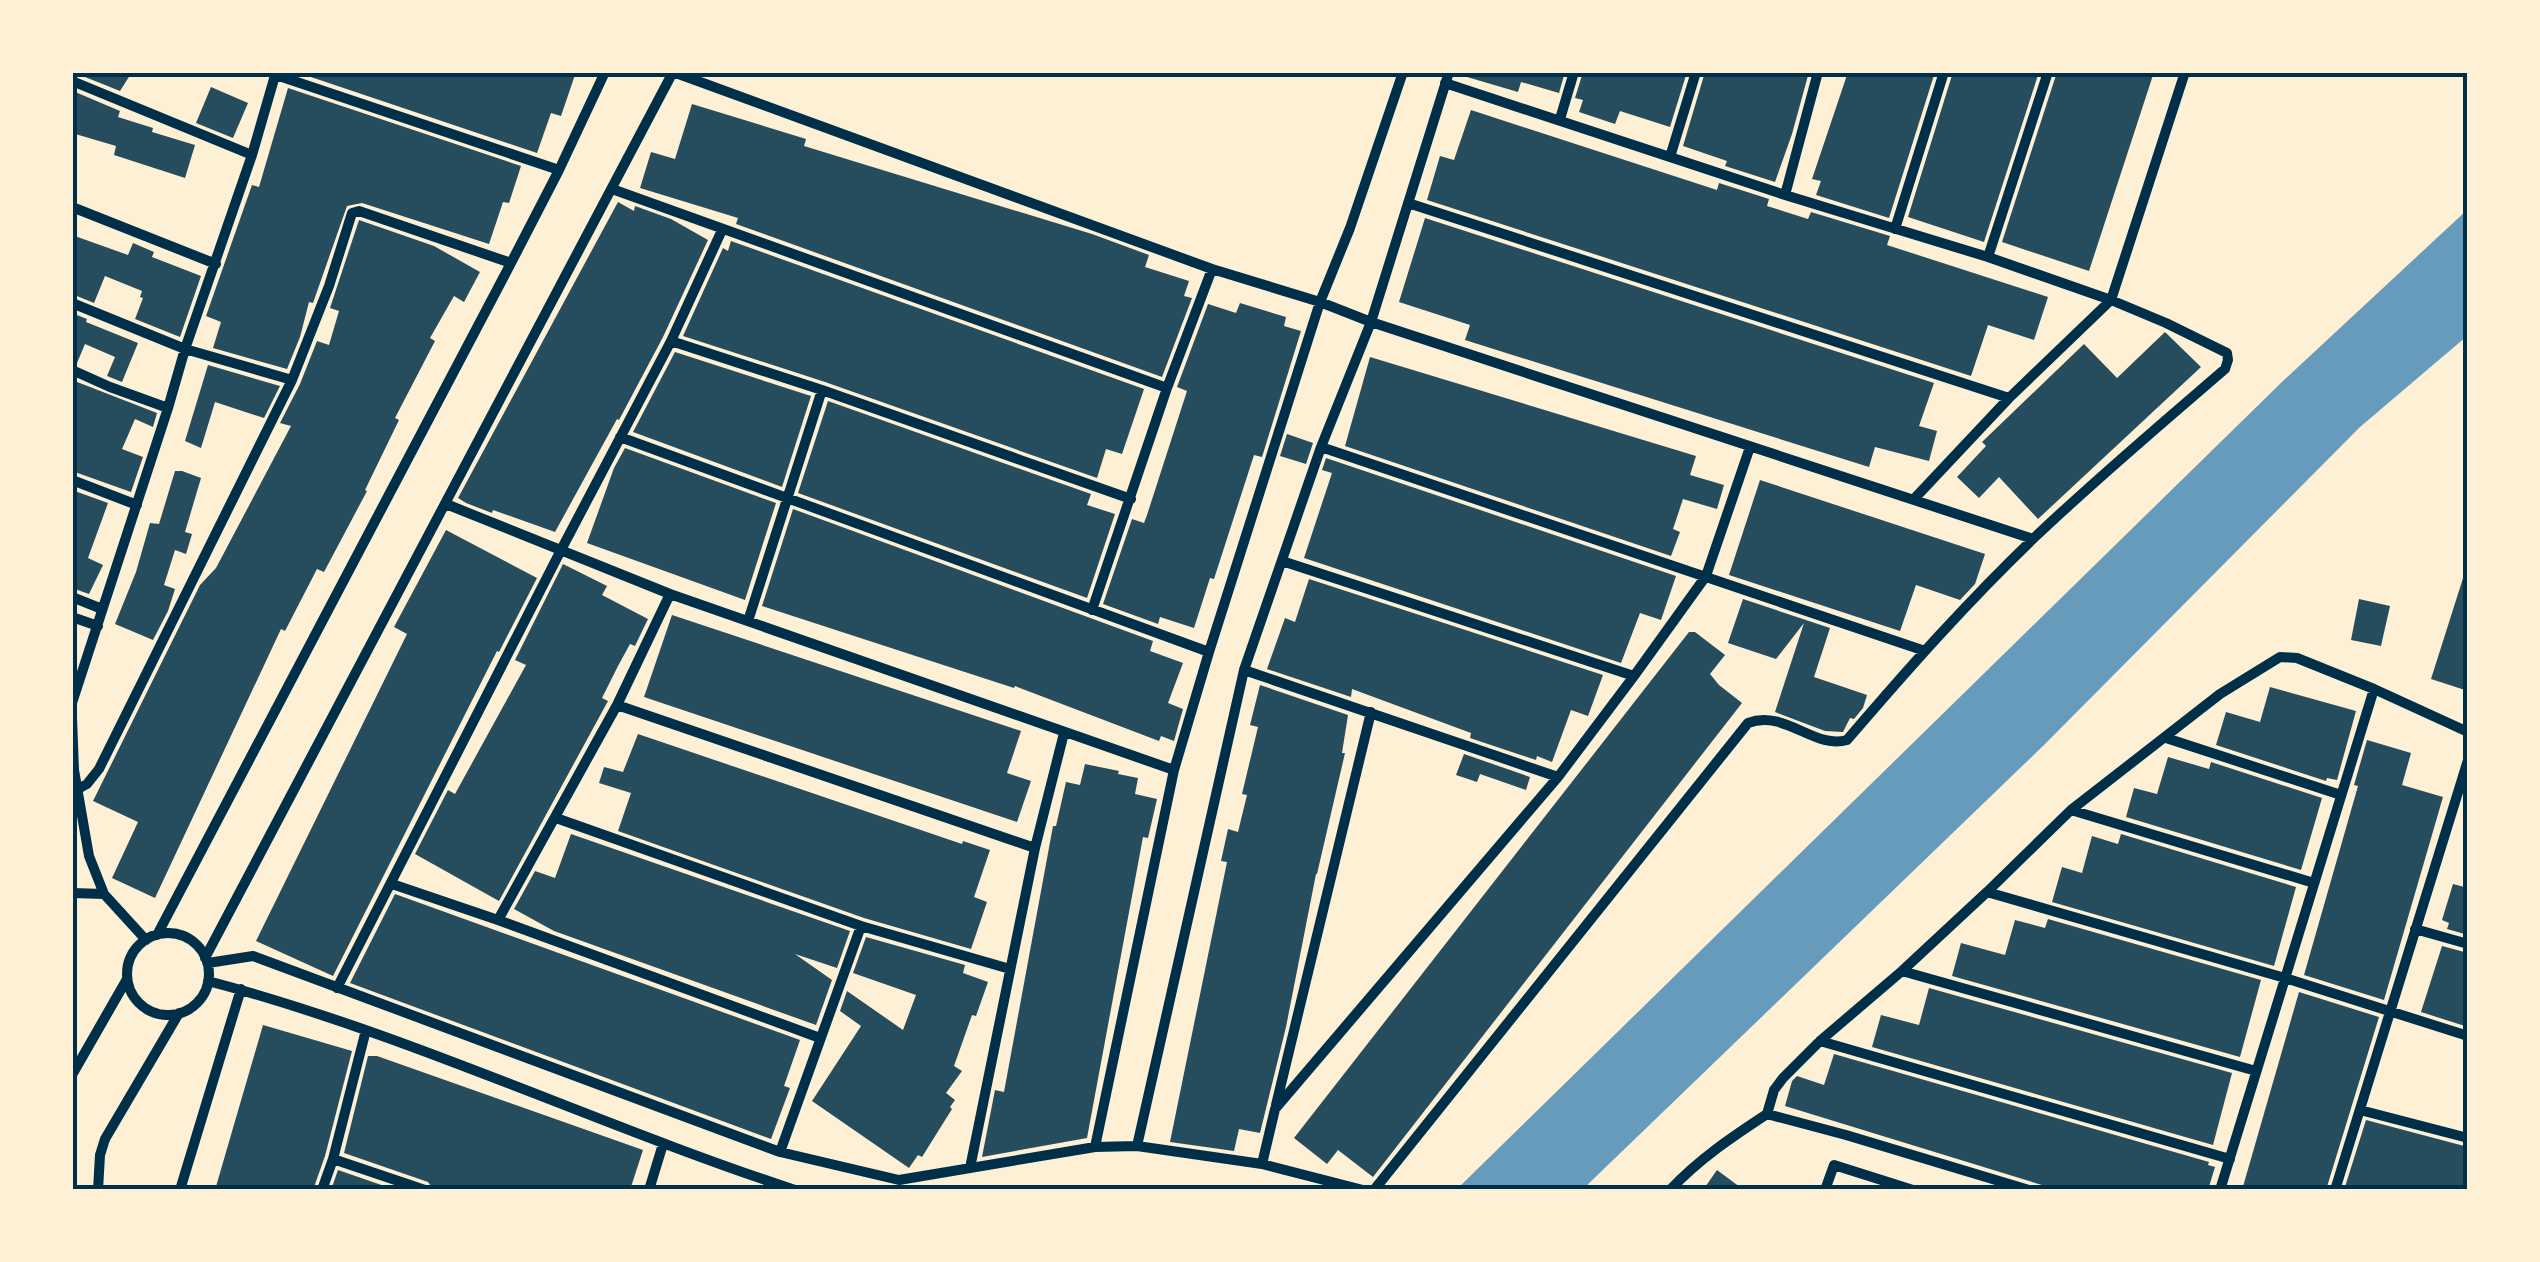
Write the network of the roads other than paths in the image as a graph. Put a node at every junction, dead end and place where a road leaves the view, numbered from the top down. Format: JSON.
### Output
{"nodes":[{"id":1,"x":605,"y":72,"type":"edge"},
{"id":2,"x":673,"y":72,"type":"edge"},
{"id":3,"x":1403,"y":72,"type":"edge"},
{"id":4,"x":1574,"y":72,"type":"edge"},
{"id":5,"x":1696,"y":72,"type":"edge"},
{"id":6,"x":1818,"y":72,"type":"edge"},
{"id":7,"x":1944,"y":72,"type":"edge"},
{"id":8,"x":2048,"y":72,"type":"edge"},
{"id":9,"x":2186,"y":72,"type":"edge"},
{"id":10,"x":276,"y":74,"type":"edge"},
{"id":11,"x":1447,"y":78,"type":"edge"},
{"id":12,"x":72,"y":82,"type":"edge"},
{"id":13,"x":1560,"y":120,"type":"junction"},
{"id":14,"x":252,"y":156,"type":"junction"},
{"id":15,"x":1670,"y":157,"type":"junction"},
{"id":16,"x":559,"y":170,"type":"junction"},
{"id":17,"x":612,"y":189,"type":"junction"},
{"id":18,"x":1785,"y":195,"type":"junction"},
{"id":19,"x":1408,"y":203,"type":"junction"},
{"id":20,"x":72,"y":207,"type":"edge"},
{"id":21,"x":1895,"y":229,"type":"junction"},
{"id":22,"x":722,"y":230,"type":"junction"},
{"id":23,"x":1988,"y":257,"type":"junction"},
{"id":24,"x":511,"y":262,"type":"junction"},
{"id":25,"x":216,"y":264,"type":"junction"},
{"id":26,"x":1212,"y":268,"type":"junction"},
{"id":27,"x":2111,"y":300,"type":"junction"},
{"id":28,"x":1320,"y":302,"type":"junction"},
{"id":29,"x":72,"y":303,"type":"edge"},
{"id":30,"x":1372,"y":322,"type":"junction"},
{"id":31,"x":671,"y":341,"type":"junction"},
{"id":32,"x":184,"y":350,"type":"junction"},
{"id":33,"x":72,"y":370,"type":"edge"},
{"id":34,"x":292,"y":380,"type":"junction"},
{"id":35,"x":1168,"y":388,"type":"junction"},
{"id":36,"x":822,"y":390,"type":"junction"},
{"id":37,"x":2009,"y":398,"type":"junction"},
{"id":38,"x":168,"y":408,"type":"junction"},
{"id":39,"x":620,"y":437,"type":"junction"},
{"id":40,"x":1320,"y":447,"type":"junction"},
{"id":41,"x":1750,"y":448,"type":"junction"},
{"id":42,"x":72,"y":480,"type":"edge"},
{"id":43,"x":786,"y":499,"type":"junction"},
{"id":44,"x":1130,"y":499,"type":"junction"},
{"id":45,"x":1914,"y":499,"type":"junction"},
{"id":46,"x":446,"y":504,"type":"junction"},
{"id":47,"x":137,"y":505,"type":"junction"},
{"id":48,"x":2033,"y":540,"type":"junction"},
{"id":49,"x":561,"y":550,"type":"junction"},
{"id":50,"x":1282,"y":560,"type":"junction"},
{"id":51,"x":1706,"y":576,"type":"junction"},
{"id":52,"x":670,"y":594,"type":"junction"},
{"id":53,"x":72,"y":597,"type":"edge"},
{"id":54,"x":102,"y":609,"type":"junction"},
{"id":55,"x":1092,"y":610,"type":"junction"},
{"id":56,"x":72,"y":617,"type":"edge"},
{"id":57,"x":748,"y":620,"type":"junction"},
{"id":58,"x":98,"y":626,"type":"junction"},
{"id":59,"x":1925,"y":650,"type":"junction"},
{"id":60,"x":1208,"y":652,"type":"junction"},
{"id":61,"x":1244,"y":670,"type":"junction"},
{"id":62,"x":1634,"y":676,"type":"junction"},
{"id":63,"x":2374,"y":689,"type":"junction"},
{"id":64,"x":72,"y":704,"type":"edge"},
{"id":65,"x":617,"y":705,"type":"junction"},
{"id":66,"x":1372,"y":712,"type":"junction"},
{"id":67,"x":72,"y":718,"type":"edge"},
{"id":68,"x":2468,"y":732,"type":"edge"},
{"id":69,"x":1064,"y":733,"type":"junction"},
{"id":70,"x":2166,"y":738,"type":"junction"},
{"id":71,"x":2468,"y":760,"type":"edge"},
{"id":72,"x":1174,"y":770,"type":"junction"},
{"id":73,"x":1558,"y":777,"type":"junction"},
{"id":74,"x":78,"y":789,"type":"junction"},
{"id":75,"x":2341,"y":795,"type":"junction"},
{"id":76,"x":2071,"y":810,"type":"junction"},
{"id":77,"x":556,"y":818,"type":"junction"},
{"id":78,"x":1035,"y":848,"type":"junction"},
{"id":79,"x":2314,"y":883,"type":"junction"},
{"id":80,"x":392,"y":884,"type":"junction"},
{"id":81,"x":72,"y":892,"type":"edge"},
{"id":82,"x":1988,"y":892,"type":"junction"},
{"id":83,"x":104,"y":894,"type":"junction"},
{"id":84,"x":498,"y":920,"type":"junction"},
{"id":85,"x":860,"y":926,"type":"junction"},
{"id":86,"x":2415,"y":930,"type":"junction"},
{"id":87,"x":151,"y":937,"type":"junction"},
{"id":88,"x":2468,"y":944,"type":"edge"},
{"id":89,"x":206,"y":960,"type":"junction"},
{"id":90,"x":1010,"y":970,"type":"junction"},
{"id":91,"x":1902,"y":971,"type":"junction"},
{"id":92,"x":2285,"y":978,"type":"junction"},
{"id":93,"x":127,"y":979,"type":"junction"},
{"id":94,"x":208,"y":980,"type":"junction"},
{"id":95,"x":337,"y":988,"type":"junction"},
{"id":96,"x":241,"y":990,"type":"junction"},
{"id":97,"x":2390,"y":1012,"type":"junction"},
{"id":98,"x":179,"y":1013,"type":"junction"},
{"id":99,"x":366,"y":1030,"type":"junction"},
{"id":100,"x":2468,"y":1036,"type":"edge"},
{"id":101,"x":820,"y":1038,"type":"junction"},
{"id":102,"x":1820,"y":1042,"type":"junction"},
{"id":103,"x":2256,"y":1071,"type":"junction"},
{"id":104,"x":72,"y":1075,"type":"edge"},
{"id":105,"x":1275,"y":1110,"type":"junction"},
{"id":106,"x":2360,"y":1110,"type":"junction"},
{"id":107,"x":1766,"y":1114,"type":"junction"},
{"id":108,"x":2468,"y":1138,"type":"edge"},
{"id":109,"x":664,"y":1144,"type":"junction"},
{"id":110,"x":1137,"y":1146,"type":"junction"},
{"id":111,"x":1095,"y":1147,"type":"junction"},
{"id":112,"x":780,"y":1152,"type":"junction"},
{"id":113,"x":2230,"y":1158,"type":"junction"},
{"id":114,"x":332,"y":1159,"type":"junction"},
{"id":115,"x":1262,"y":1164,"type":"junction"},
{"id":116,"x":970,"y":1168,"type":"junction"},
{"id":117,"x":898,"y":1185,"type":"edge"},
{"id":118,"x":777,"y":1187,"type":"edge"},
{"id":119,"x":98,"y":1190,"type":"edge"},
{"id":120,"x":180,"y":1190,"type":"edge"},
{"id":121,"x":322,"y":1190,"type":"edge"},
{"id":122,"x":425,"y":1190,"type":"edge"},
{"id":123,"x":649,"y":1190,"type":"edge"},
{"id":124,"x":794,"y":1190,"type":"edge"},
{"id":125,"x":1363,"y":1190,"type":"edge"},
{"id":126,"x":1374,"y":1190,"type":"edge"},
{"id":127,"x":1670,"y":1190,"type":"edge"},
{"id":128,"x":1825,"y":1190,"type":"edge"},
{"id":129,"x":1914,"y":1190,"type":"edge"},
{"id":130,"x":2029,"y":1190,"type":"edge"},
{"id":131,"x":2220,"y":1190,"type":"edge"},
{"id":132,"x":2335,"y":1190,"type":"edge"}],
"edges":[{"from":1,"to":16,"type":"street"},
{"from":2,"to":17,"type":"street"},
{"from":2,"to":26,"type":"street"},
{"from":3,"to":28,"type":"street"},
{"from":4,"to":13,"type":"street"},
{"from":5,"to":15,"type":"street"},
{"from":6,"to":18,"type":"street"},
{"from":7,"to":21,"type":"street"},
{"from":8,"to":23,"type":"street"},
{"from":9,"to":27,"type":"street"},
{"from":10,"to":14,"type":"street"},
{"from":10,"to":16,"type":"street"},
{"from":11,"to":13,"type":"street"},
{"from":11,"to":19,"type":"street"},
{"from":12,"to":14,"type":"street"},
{"from":13,"to":15,"type":"street"},
{"from":14,"to":25,"type":"street"},
{"from":15,"to":18,"type":"street"},
{"from":16,"to":24,"type":"street"},
{"from":17,"to":22,"type":"street"},
{"from":17,"to":46,"type":"street"},
{"from":18,"to":21,"type":"street"},
{"from":19,"to":30,"type":"street"},
{"from":19,"to":37,"type":"street"},
{"from":20,"to":25,"type":"street"},
{"from":21,"to":23,"type":"street"},
{"from":22,"to":31,"type":"street"},
{"from":22,"to":35,"type":"street"},
{"from":23,"to":27,"type":"street"},
{"from":24,"to":34,"type":"street"},
{"from":24,"to":87,"type":"street"},
{"from":25,"to":32,"type":"street"},
{"from":26,"to":28,"type":"street"},
{"from":26,"to":35,"type":"street"},
{"from":27,"to":37,"type":"street"},
{"from":27,"to":48,"type":"street"},
{"from":28,"to":30,"type":"street"},
{"from":28,"to":60,"type":"street"},
{"from":29,"to":32,"type":"street"},
{"from":30,"to":40,"type":"street"},
{"from":30,"to":41,"type":"street"},
{"from":31,"to":36,"type":"street"},
{"from":31,"to":39,"type":"street"},
{"from":32,"to":34,"type":"street"},
{"from":32,"to":38,"type":"street"},
{"from":33,"to":38,"type":"street"},
{"from":34,"to":74,"type":"street"},
{"from":35,"to":44,"type":"street"},
{"from":36,"to":43,"type":"street"},
{"from":36,"to":44,"type":"street"},
{"from":37,"to":45,"type":"street"},
{"from":38,"to":47,"type":"street"},
{"from":39,"to":43,"type":"street"},
{"from":39,"to":49,"type":"street"},
{"from":40,"to":50,"type":"street"},
{"from":40,"to":51,"type":"street"},
{"from":41,"to":45,"type":"street"},
{"from":41,"to":51,"type":"street"},
{"from":42,"to":47,"type":"street"},
{"from":43,"to":55,"type":"street"},
{"from":43,"to":57,"type":"street"},
{"from":44,"to":55,"type":"street"},
{"from":45,"to":48,"type":"street"},
{"from":46,"to":49,"type":"street"},
{"from":46,"to":89,"type":"street"},
{"from":47,"to":54,"type":"street"},
{"from":48,"to":59,"type":"street"},
{"from":49,"to":52,"type":"street"},
{"from":49,"to":80,"type":"street"},
{"from":50,"to":61,"type":"street"},
{"from":50,"to":62,"type":"street"},
{"from":51,"to":59,"type":"street"},
{"from":51,"to":62,"type":"street"},
{"from":52,"to":57,"type":"street"},
{"from":52,"to":65,"type":"street"},
{"from":53,"to":54,"type":"street"},
{"from":54,"to":58,"type":"street"},
{"from":55,"to":60,"type":"street"},
{"from":56,"to":58,"type":"street"},
{"from":57,"to":69,"type":"street"},
{"from":58,"to":64,"type":"street"},
{"from":59,"to":126,"type":"street"},
{"from":60,"to":72,"type":"street"},
{"from":61,"to":66,"type":"street"},
{"from":61,"to":110,"type":"street"},
{"from":62,"to":73,"type":"street"},
{"from":63,"to":68,"type":"street"},
{"from":63,"to":70,"type":"street"},
{"from":63,"to":75,"type":"street"},
{"from":65,"to":77,"type":"street"},
{"from":65,"to":78,"type":"street"},
{"from":66,"to":73,"type":"street"},
{"from":66,"to":105,"type":"street"},
{"from":67,"to":74,"type":"street"},
{"from":69,"to":72,"type":"street"},
{"from":69,"to":78,"type":"street"},
{"from":70,"to":75,"type":"street"},
{"from":70,"to":76,"type":"street"},
{"from":71,"to":86,"type":"street"},
{"from":72,"to":111,"type":"street"},
{"from":73,"to":105,"type":"street"},
{"from":74,"to":83,"type":"street"},
{"from":75,"to":79,"type":"street"},
{"from":76,"to":79,"type":"street"},
{"from":76,"to":82,"type":"street"},
{"from":77,"to":84,"type":"street"},
{"from":77,"to":85,"type":"street"},
{"from":78,"to":90,"type":"street"},
{"from":79,"to":92,"type":"street"},
{"from":80,"to":84,"type":"street"},
{"from":80,"to":95,"type":"street"},
{"from":81,"to":83,"type":"street"},
{"from":82,"to":91,"type":"street"},
{"from":82,"to":92,"type":"street"},
{"from":83,"to":87,"type":"street"},
{"from":84,"to":101,"type":"street"},
{"from":85,"to":90,"type":"street"},
{"from":85,"to":101,"type":"street"},
{"from":86,"to":88,"type":"street"},
{"from":86,"to":97,"type":"street"},
{"from":87,"to":89,"type":"street"},
{"from":87,"to":93,"type":"street"},
{"from":89,"to":94,"type":"street"},
{"from":89,"to":95,"type":"street"},
{"from":90,"to":116,"type":"street"},
{"from":91,"to":102,"type":"street"},
{"from":91,"to":103,"type":"street"},
{"from":92,"to":97,"type":"street"},
{"from":92,"to":103,"type":"street"},
{"from":93,"to":98,"type":"street"},
{"from":93,"to":104,"type":"street"},
{"from":94,"to":96,"type":"street"},
{"from":94,"to":98,"type":"street"},
{"from":95,"to":112,"type":"street"},
{"from":96,"to":99,"type":"street"},
{"from":96,"to":120,"type":"street"},
{"from":97,"to":100,"type":"street"},
{"from":97,"to":106,"type":"street"},
{"from":98,"to":119,"type":"street"},
{"from":99,"to":109,"type":"street"},
{"from":99,"to":114,"type":"street"},
{"from":101,"to":112,"type":"street"},
{"from":102,"to":107,"type":"street"},
{"from":102,"to":113,"type":"street"},
{"from":103,"to":113,"type":"street"},
{"from":105,"to":115,"type":"street"},
{"from":106,"to":108,"type":"street"},
{"from":106,"to":132,"type":"street"},
{"from":107,"to":127,"type":"street"},
{"from":107,"to":130,"type":"street"},
{"from":109,"to":118,"type":"street"},
{"from":109,"to":123,"type":"street"},
{"from":110,"to":111,"type":"street"},
{"from":110,"to":115,"type":"street"},
{"from":111,"to":116,"type":"street"},
{"from":112,"to":117,"type":"street"},
{"from":113,"to":131,"type":"street"},
{"from":114,"to":121,"type":"street"},
{"from":114,"to":122,"type":"street"},
{"from":115,"to":125,"type":"street"},
{"from":116,"to":117,"type":"street"},
{"from":118,"to":124,"type":"street"},
{"from":128,"to":129,"type":"street"}]}
